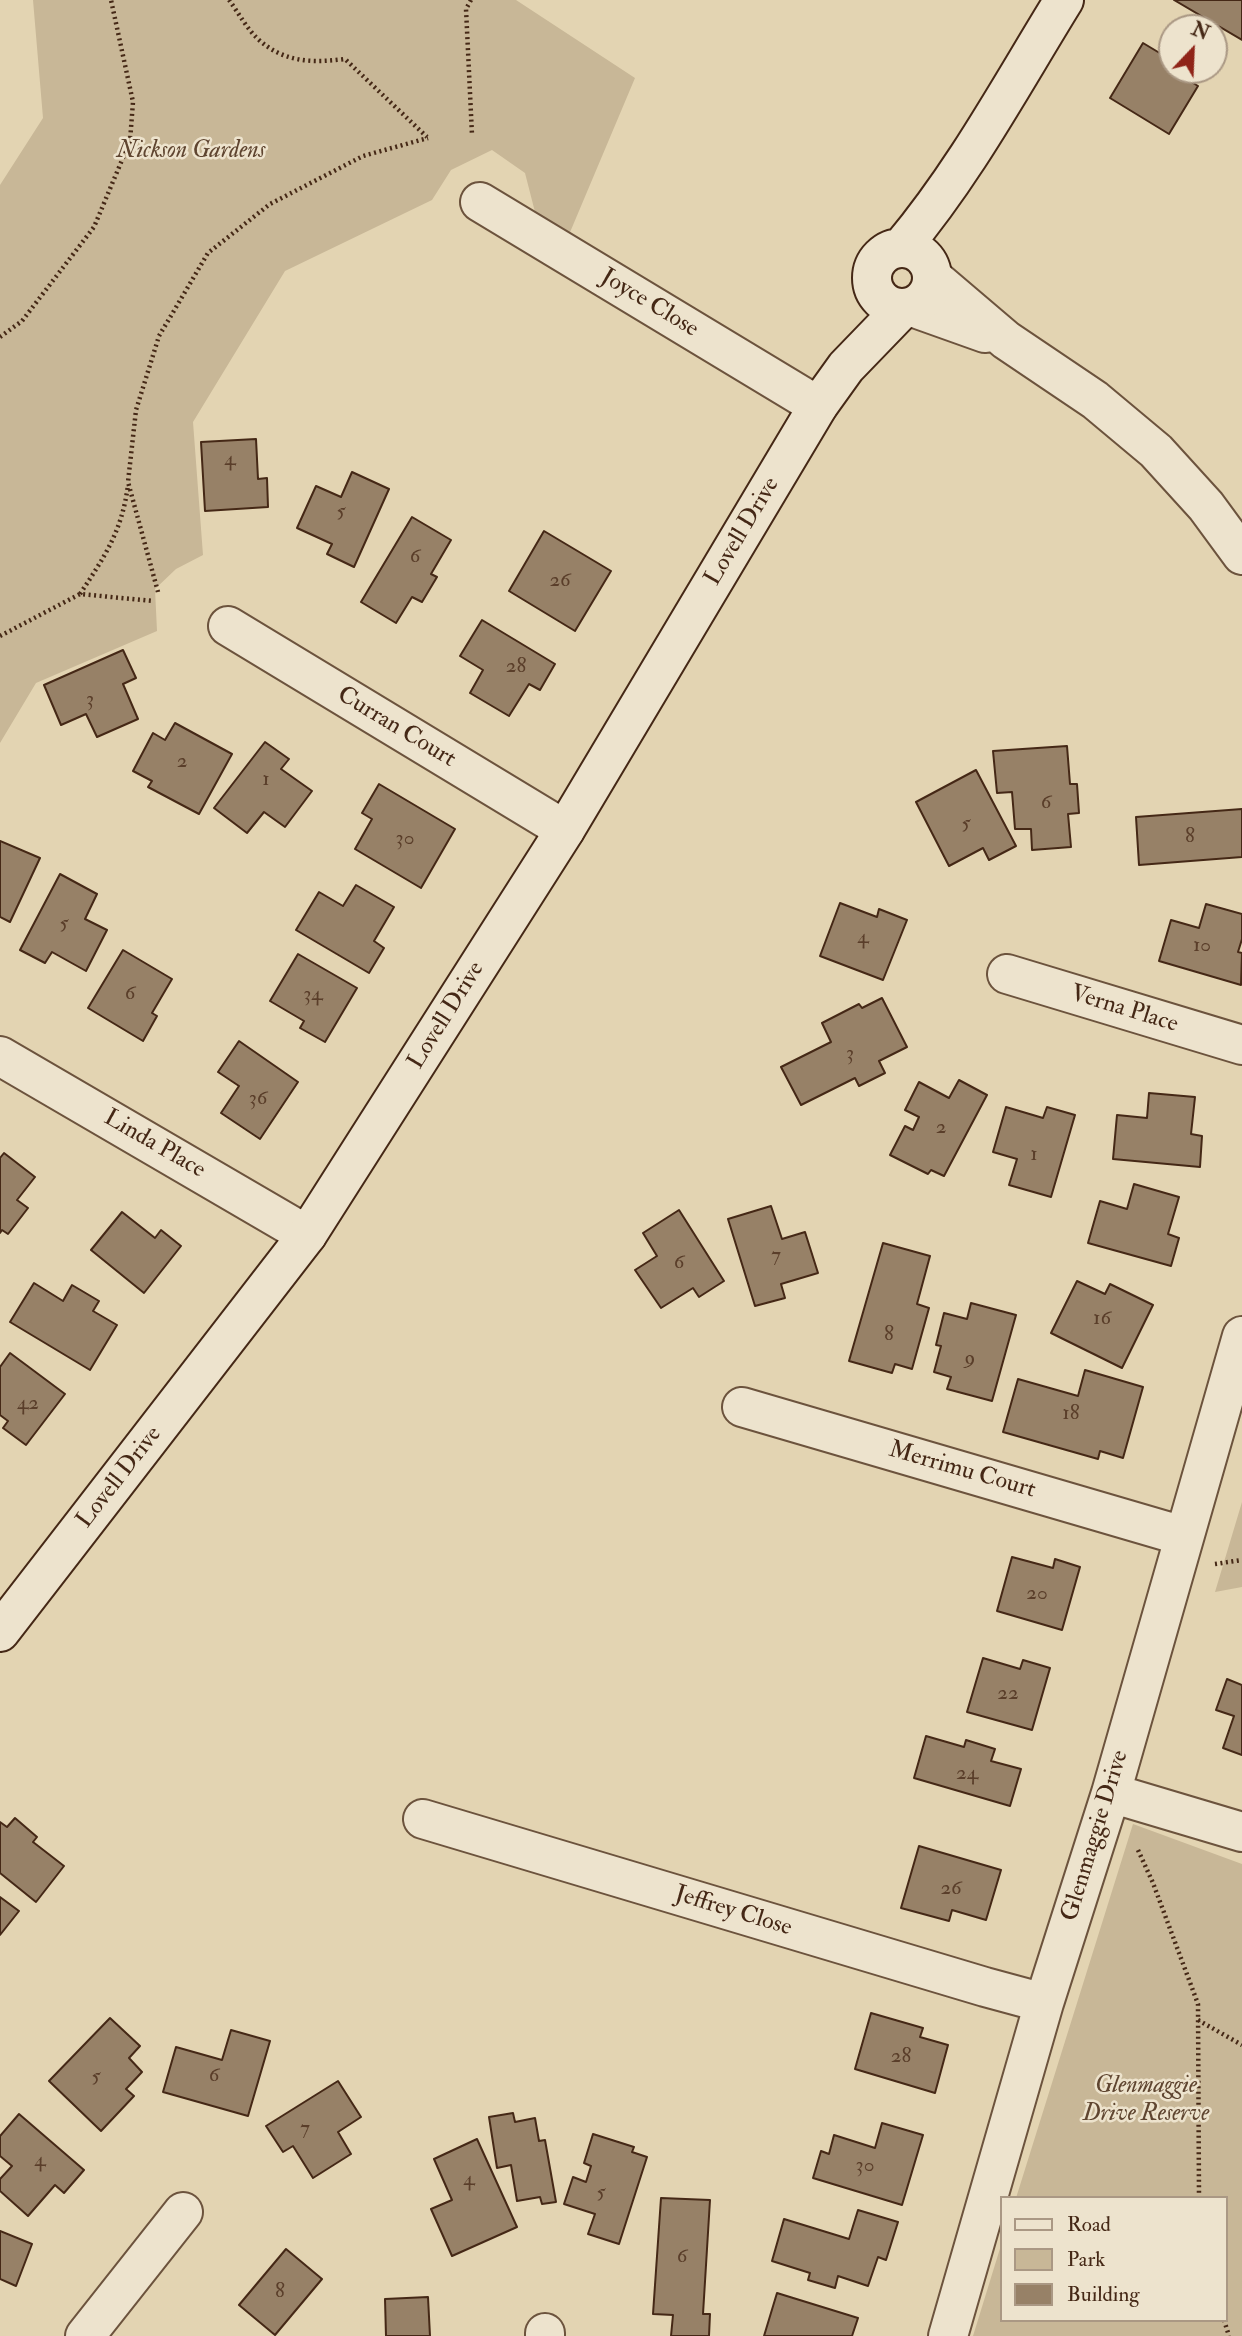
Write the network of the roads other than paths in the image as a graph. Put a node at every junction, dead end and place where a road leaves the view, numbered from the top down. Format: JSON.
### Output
{"nodes":[{"id":1,"x":1064,"y":0,"type":"edge"},
{"id":2,"x":480,"y":202,"type":"dead end"},
{"id":3,"x":909,"y":283,"type":"junction"},
{"id":4,"x":818,"y":407,"type":"junction"},
{"id":5,"x":1242,"y":555,"type":"edge"},
{"id":6,"x":228,"y":626,"type":"dead end"},
{"id":7,"x":565,"y":830,"type":"junction"},
{"id":8,"x":1007,"y":974,"type":"dead end"},
{"id":9,"x":1242,"y":1045,"type":"edge"},
{"id":10,"x":0,"y":1056,"type":"edge"},
{"id":11,"x":307,"y":1235,"type":"junction"},
{"id":12,"x":1242,"y":1336,"type":"edge"},
{"id":13,"x":742,"y":1407,"type":"dead end"},
{"id":14,"x":1183,"y":1536,"type":"junction"},
{"id":15,"x":0,"y":1632,"type":"edge"},
{"id":16,"x":1111,"y":1793,"type":"junction"},
{"id":17,"x":423,"y":1819,"type":"dead end"},
{"id":18,"x":1242,"y":1832,"type":"edge"},
{"id":19,"x":1044,"y":2003,"type":"junction"},
{"id":20,"x":183,"y":2212,"type":"dead end"},
{"id":21,"x":85,"y":2336,"type":"edge"},
{"id":22,"x":948,"y":2336,"type":"edge"}],
"edges":[{"from":1,"to":3,"type":"street","name":"Lovell Drive"},
{"from":2,"to":4,"type":"street","name":"Joyce Close"},
{"from":3,"to":4,"type":"street","name":"Lovell Drive"},
{"from":3,"to":5,"type":"street"},
{"from":4,"to":7,"type":"street","name":"Lovell Drive"},
{"from":6,"to":7,"type":"street","name":"Curran Court"},
{"from":7,"to":11,"type":"street","name":"Lovell Drive"},
{"from":8,"to":9,"type":"street","name":"Verna Place"},
{"from":10,"to":11,"type":"street","name":"Linda Place"},
{"from":11,"to":15,"type":"street","name":"Lovell Drive"},
{"from":12,"to":14,"type":"street","name":"Glenmaggie Drive"},
{"from":13,"to":14,"type":"street","name":"Merrimu Court"},
{"from":14,"to":16,"type":"street","name":"Glenmaggie Drive"},
{"from":16,"to":18,"type":"street"},
{"from":16,"to":19,"type":"street","name":"Glenmaggie Drive"},
{"from":17,"to":19,"type":"street","name":"Jeffrey Close"},
{"from":19,"to":22,"type":"street","name":"Glenmaggie Drive"},
{"from":20,"to":21,"type":"street"}]}
